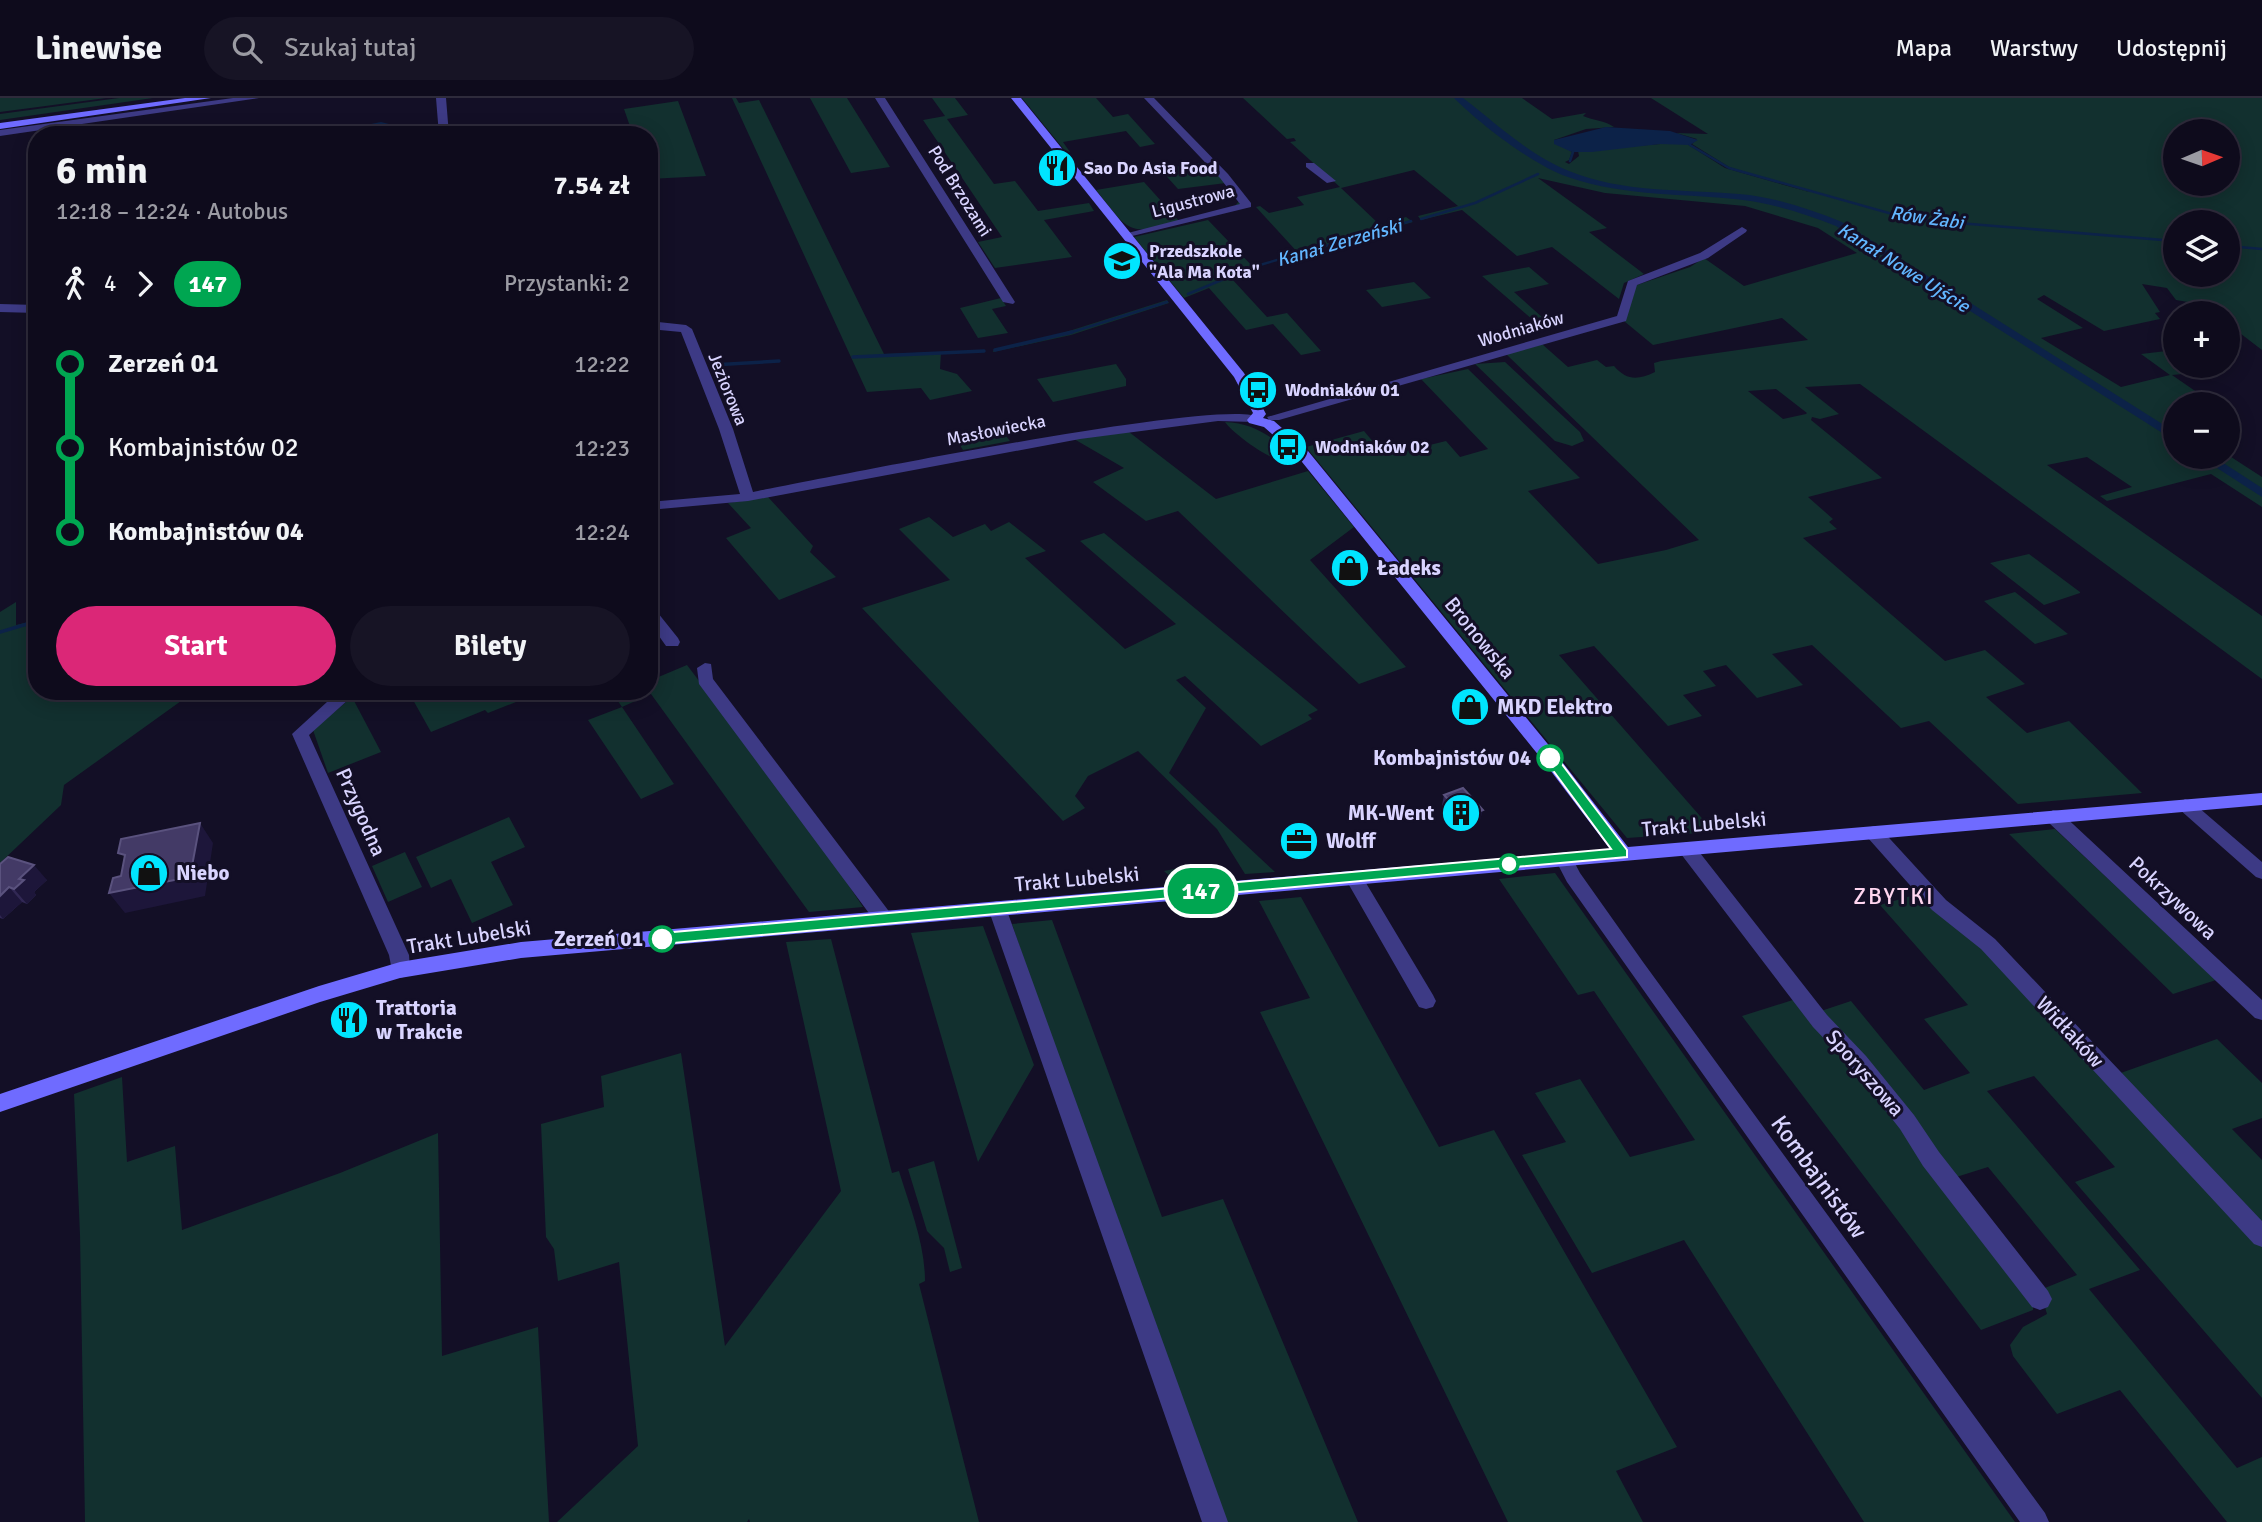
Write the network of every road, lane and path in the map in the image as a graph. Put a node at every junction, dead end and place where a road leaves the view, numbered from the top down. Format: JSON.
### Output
{"nodes":[{"id":1,"x":176,"y":98,"type":"edge"},
{"id":2,"x":206,"y":98,"type":"edge"},
{"id":3,"x":254,"y":98,"type":"edge"},
{"id":4,"x":441,"y":98,"type":"edge"},
{"id":5,"x":880,"y":98,"type":"edge"},
{"id":6,"x":1016,"y":98,"type":"edge"},
{"id":7,"x":1149,"y":98,"type":"edge"},
{"id":8,"x":0,"y":124,"type":"edge"},
{"id":9,"x":51,"y":126,"type":"edge"},
{"id":10,"x":443,"y":126,"type":"edge"},
{"id":11,"x":28,"y":129,"type":"edge"},
{"id":12,"x":0,"y":133,"type":"edge"},
{"id":13,"x":1310,"y":165,"type":"dead end"},
{"id":14,"x":1331,"y":181,"type":"dead end"},
{"id":15,"x":1742,"y":230,"type":"dead end"},
{"id":16,"x":1129,"y":236,"type":"junction"},
{"id":17,"x":1009,"y":302,"type":"dead end"},
{"id":18,"x":0,"y":308,"type":"edge"},
{"id":19,"x":28,"y":309,"type":"edge"},
{"id":20,"x":658,"y":326,"type":"edge"},
{"id":21,"x":1264,"y":418,"type":"junction"},
{"id":22,"x":748,"y":497,"type":"junction"},
{"id":23,"x":658,"y":505,"type":"edge"},
{"id":24,"x":658,"y":623,"type":"edge"},
{"id":25,"x":672,"y":642,"type":"dead end"},
{"id":26,"x":705,"y":668,"type":"dead end"},
{"id":27,"x":340,"y":700,"type":"edge"},
{"id":28,"x":2262,"y":799,"type":"edge"},
{"id":29,"x":2185,"y":805,"type":"junction"},
{"id":30,"x":2053,"y":816,"type":"junction"},
{"id":31,"x":1874,"y":833,"type":"junction"},
{"id":32,"x":1686,"y":849,"type":"junction"},
{"id":33,"x":1622,"y":853,"type":"junction"},
{"id":34,"x":1564,"y":859,"type":"junction"},
{"id":35,"x":2262,"y":872,"type":"edge"},
{"id":36,"x":1354,"y":878,"type":"junction"},
{"id":37,"x":997,"y":908,"type":"junction"},
{"id":38,"x":884,"y":919,"type":"junction"},
{"id":39,"x":400,"y":970,"type":"junction"},
{"id":40,"x":1426,"y":1001,"type":"dead end"},
{"id":41,"x":2262,"y":1012,"type":"edge"},
{"id":42,"x":0,"y":1103,"type":"edge"},
{"id":43,"x":2262,"y":1237,"type":"edge"},
{"id":44,"x":2040,"y":1299,"type":"dead end"},
{"id":45,"x":1215,"y":1522,"type":"edge"},
{"id":46,"x":2036,"y":1522,"type":"edge"}],
"edges":[{"from":1,"to":8,"type":"street"},
{"from":2,"to":8,"type":"street"},
{"from":3,"to":9,"type":"street"},
{"from":4,"to":10,"type":"street"},
{"from":5,"to":17,"type":"street","name":"Pod Brzozami"},
{"from":6,"to":16,"type":"street","name":"Bronowska"},
{"from":7,"to":16,"type":"street","name":"Ligustrowa"},
{"from":11,"to":12,"type":"street"},
{"from":13,"to":14,"type":"street"},
{"from":15,"to":21,"type":"street","name":"Wodniaków"},
{"from":16,"to":21,"type":"street","name":"Bronowska"},
{"from":18,"to":19,"type":"street"},
{"from":20,"to":22,"type":"street","name":"Jeziorowa"},
{"from":21,"to":22,"type":"street","name":"Masłowiecka"},
{"from":21,"to":33,"type":"street","name":"Bronowska"},
{"from":22,"to":23,"type":"street"},
{"from":24,"to":25,"type":"street"},
{"from":26,"to":38,"type":"street"},
{"from":27,"to":39,"type":"street","name":"Przygodna"},
{"from":28,"to":29,"type":"street","name":"Trakt Lubelski"},
{"from":29,"to":30,"type":"street","name":"Trakt Lubelski"},
{"from":29,"to":35,"type":"street"},
{"from":30,"to":31,"type":"street","name":"Trakt Lubelski"},
{"from":30,"to":41,"type":"street","name":"Pokrzywowa"},
{"from":31,"to":32,"type":"street","name":"Trakt Lubelski"},
{"from":31,"to":43,"type":"street","name":"Widłaków"},
{"from":32,"to":33,"type":"street","name":"Trakt Lubelski"},
{"from":32,"to":44,"type":"street","name":"Sporyszowa"},
{"from":33,"to":34,"type":"street","name":"Trakt Lubelski"},
{"from":34,"to":36,"type":"street","name":"Trakt Lubelski"},
{"from":34,"to":46,"type":"street","name":"Kombajnistów"},
{"from":36,"to":37,"type":"street","name":"Trakt Lubelski"},
{"from":36,"to":40,"type":"street"},
{"from":37,"to":38,"type":"street","name":"Trakt Lubelski"},
{"from":37,"to":45,"type":"street"},
{"from":38,"to":39,"type":"street","name":"Trakt Lubelski"},
{"from":39,"to":42,"type":"street","name":"Trakt Lubelski"}]}
